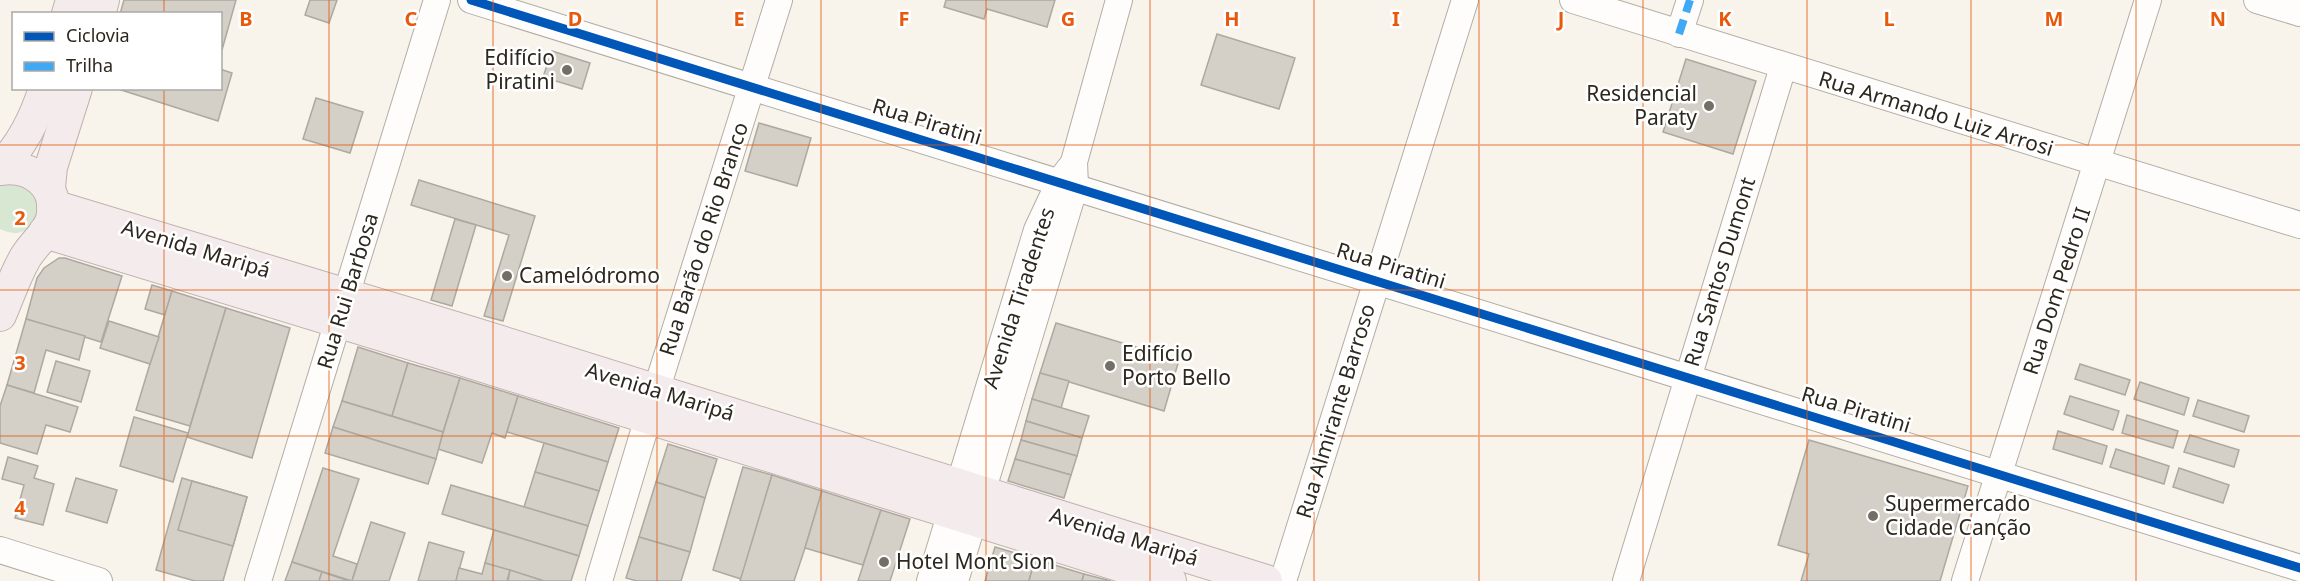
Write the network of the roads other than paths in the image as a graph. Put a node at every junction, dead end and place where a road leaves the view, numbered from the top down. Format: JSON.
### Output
{"nodes":[{"id":1,"x":437,"y":0,"type":"edge"},
{"id":2,"x":471,"y":0,"type":"edge"},
{"id":3,"x":779,"y":0,"type":"edge"},
{"id":4,"x":1119,"y":0,"type":"edge"},
{"id":5,"x":1465,"y":0,"type":"edge"},
{"id":6,"x":1573,"y":0,"type":"edge"},
{"id":7,"x":1690,"y":0,"type":"edge"},
{"id":8,"x":2148,"y":0,"type":"edge"},
{"id":9,"x":2257,"y":0,"type":"edge"},
{"id":10,"x":2300,"y":13,"type":"edge"},
{"id":11,"x":1679,"y":34,"type":"junction"},
{"id":12,"x":1783,"y":67,"type":"junction"},
{"id":13,"x":752,"y":87,"type":"junction"},
{"id":14,"x":58,"y":96,"type":"edge"},
{"id":15,"x":2097,"y":164,"type":"junction"},
{"id":16,"x":0,"y":169,"type":"edge"},
{"id":17,"x":1070,"y":176,"type":"junction"},
{"id":18,"x":45,"y":217,"type":"junction"},
{"id":19,"x":2300,"y":225,"type":"edge"},
{"id":20,"x":0,"y":246,"type":"edge"},
{"id":21,"x":1377,"y":280,"type":"junction"},
{"id":22,"x":343,"y":308,"type":"junction"},
{"id":23,"x":0,"y":315,"type":"edge"},
{"id":24,"x":1688,"y":376,"type":"junction"},
{"id":25,"x":652,"y":404,"type":"junction"},
{"id":26,"x":1999,"y":473,"type":"junction"},
{"id":27,"x":966,"y":503,"type":"junction"},
{"id":28,"x":1019,"y":519,"type":"junction"},
{"id":29,"x":0,"y":550,"type":"edge"},
{"id":30,"x":2300,"y":568,"type":"edge"},
{"id":31,"x":945,"y":575,"type":"edge"},
{"id":32,"x":1254,"y":579,"type":"edge"},
{"id":33,"x":99,"y":581,"type":"edge"},
{"id":34,"x":258,"y":581,"type":"edge"},
{"id":35,"x":599,"y":581,"type":"edge"},
{"id":36,"x":1170,"y":581,"type":"edge"},
{"id":37,"x":1284,"y":581,"type":"edge"},
{"id":38,"x":1626,"y":581,"type":"edge"},
{"id":39,"x":1965,"y":581,"type":"edge"}],
"edges":[{"from":1,"to":22,"type":"street","name":"Rua Rui Barbosa"},
{"from":2,"to":13,"type":"street","name":"Rua Piratini"},
{"from":3,"to":13,"type":"street","name":"Rua Barão do Rio Branco"},
{"from":4,"to":17,"type":"street","name":"Avenida Tiradentes"},
{"from":5,"to":21,"type":"street","name":"Rua Almirante Barroso"},
{"from":6,"to":11,"type":"street","name":"Rua Armando Luiz Arrosi"},
{"from":7,"to":11,"type":"street"},
{"from":8,"to":15,"type":"street","name":"Rua Dom Pedro II"},
{"from":9,"to":10,"type":"street"},
{"from":11,"to":12,"type":"street","name":"Rua Armando Luiz Arrosi"},
{"from":12,"to":15,"type":"street","name":"Rua Armando Luiz Arrosi"},
{"from":12,"to":24,"type":"street","name":"Rua Santos Dumont"},
{"from":13,"to":17,"type":"street","name":"Rua Piratini"},
{"from":13,"to":25,"type":"street","name":"Rua Barão do Rio Branco"},
{"from":14,"to":16,"type":"main road"},
{"from":14,"to":18,"type":"main road"},
{"from":15,"to":19,"type":"street","name":"Rua Armando Luiz Arrosi"},
{"from":15,"to":26,"type":"street","name":"Rua Dom Pedro II"},
{"from":16,"to":18,"type":"main road"},
{"from":17,"to":21,"type":"street","name":"Rua Piratini"},
{"from":17,"to":27,"type":"street","name":"Avenida Tiradentes"},
{"from":18,"to":20,"type":"main road"},
{"from":18,"to":22,"type":"main road","name":"Avenida Maripá"},
{"from":18,"to":23,"type":"main road"},
{"from":21,"to":24,"type":"street","name":"Rua Piratini"},
{"from":21,"to":37,"type":"street","name":"Rua Almirante Barroso"},
{"from":22,"to":25,"type":"main road","name":"Avenida Maripá"},
{"from":22,"to":34,"type":"street","name":"Rua Rui Barbosa"},
{"from":24,"to":26,"type":"street","name":"Rua Piratini"},
{"from":24,"to":38,"type":"street","name":"Rua Santos Dumont"},
{"from":25,"to":27,"type":"main road","name":"Avenida Maripá"},
{"from":25,"to":35,"type":"street","name":"Rua Barão do Rio Branco"},
{"from":26,"to":30,"type":"street","name":"Rua Piratini"},
{"from":26,"to":39,"type":"street","name":"Rua Dom Pedro II"},
{"from":27,"to":28,"type":"main road","name":"Avenida Maripá"},
{"from":27,"to":31,"type":"street","name":"Avenida Tiradentes"},
{"from":28,"to":32,"type":"main road","name":"Avenida Maripá"},
{"from":28,"to":36,"type":"main road","name":"Avenida Maripá"},
{"from":29,"to":33,"type":"street"}]}
